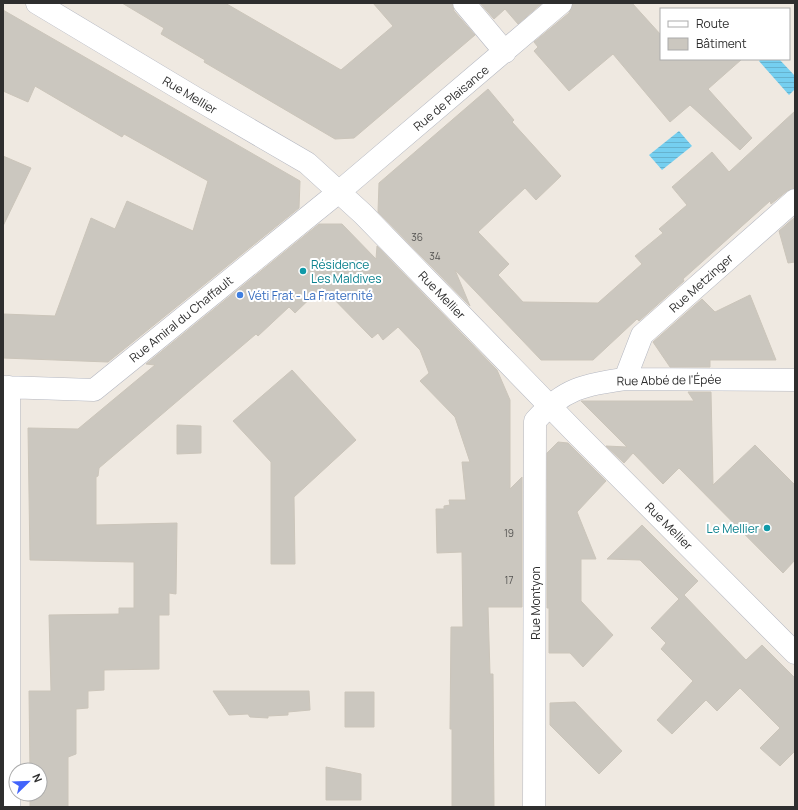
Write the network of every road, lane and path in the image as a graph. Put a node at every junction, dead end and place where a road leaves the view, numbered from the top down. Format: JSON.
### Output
{"nodes":[{"id":1,"x":37,"y":3,"type":"edge"},
{"id":2,"x":464,"y":3,"type":"edge"},
{"id":3,"x":560,"y":3,"type":"edge"},
{"id":4,"x":505,"y":52,"type":"junction"},
{"id":5,"x":340,"y":191,"type":"junction"},
{"id":6,"x":795,"y":200,"type":"edge"},
{"id":7,"x":626,"y":379,"type":"junction"},
{"id":8,"x":795,"y":380,"type":"edge"},
{"id":9,"x":6,"y":387,"type":"edge"},
{"id":10,"x":549,"y":405,"type":"junction"},
{"id":11,"x":795,"y":653,"type":"edge"},
{"id":12,"x":10,"y":807,"type":"edge"},
{"id":13,"x":534,"y":807,"type":"edge"}],
"edges":[{"from":1,"to":5,"type":"street","name":"Rue Mellier"},
{"from":2,"to":4,"type":"street"},
{"from":3,"to":4,"type":"street","name":"Rue de Plaisance"},
{"from":4,"to":5,"type":"street","name":"Rue de Plaisance"},
{"from":5,"to":9,"type":"street","name":"Rue Amiral du Chaffault"},
{"from":5,"to":10,"type":"street","name":"Rue Mellier"},
{"from":6,"to":7,"type":"street","name":"Rue Metzinger"},
{"from":7,"to":8,"type":"street","name":"Rue Abbé de l'Épée"},
{"from":7,"to":10,"type":"street","name":"Rue Abbé de l'Épée"},
{"from":9,"to":12,"type":"street"},
{"from":10,"to":11,"type":"street","name":"Rue Mellier"},
{"from":10,"to":13,"type":"street","name":"Rue Montyon"}]}
